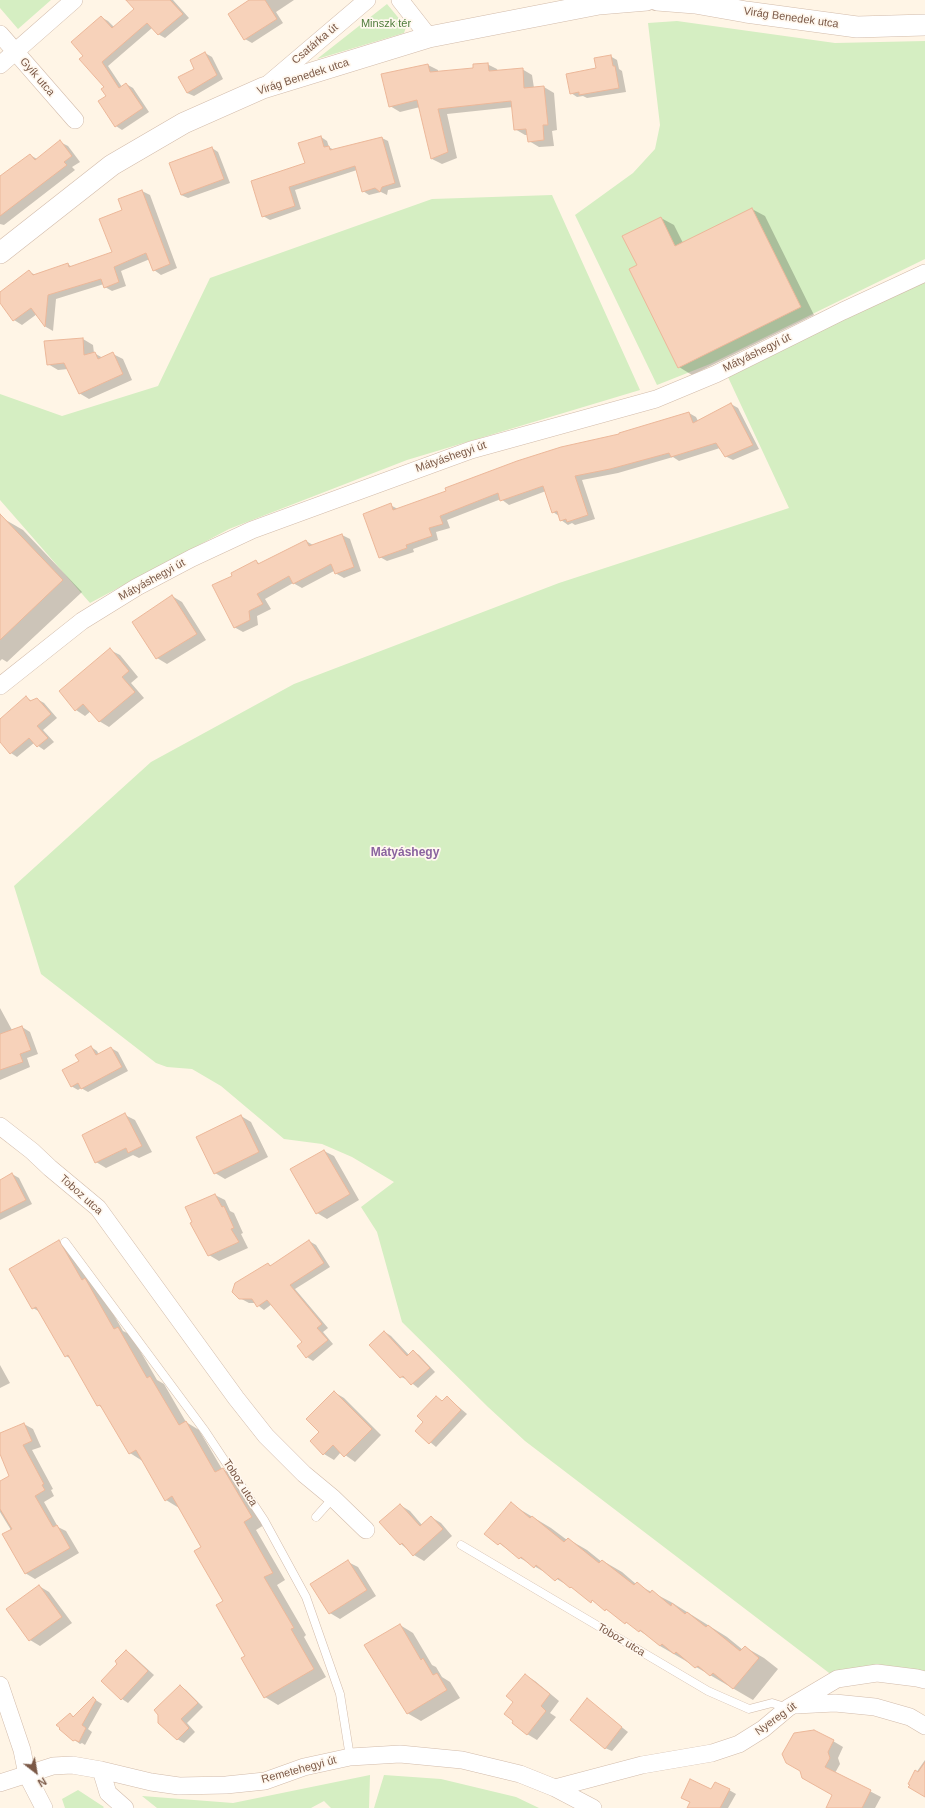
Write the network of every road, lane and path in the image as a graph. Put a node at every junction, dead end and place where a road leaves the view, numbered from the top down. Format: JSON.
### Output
{"nodes":[{"id":1,"x":74,"y":0,"type":"edge"},
{"id":2,"x":367,"y":0,"type":"edge"},
{"id":3,"x":400,"y":0,"type":"edge"},
{"id":4,"x":647,"y":0,"type":"edge"},
{"id":5,"x":657,"y":0,"type":"edge"},
{"id":6,"x":925,"y":25,"type":"edge"},
{"id":7,"x":0,"y":34,"type":"edge"},
{"id":8,"x":430,"y":37,"type":"junction"},
{"id":9,"x":16,"y":53,"type":"junction"},
{"id":10,"x":0,"y":65,"type":"edge"},
{"id":11,"x":263,"y":88,"type":"junction"},
{"id":12,"x":75,"y":120,"type":"dead end"},
{"id":13,"x":0,"y":253,"type":"edge"},
{"id":14,"x":925,"y":273,"type":"edge"},
{"id":15,"x":0,"y":686,"type":"edge"},
{"id":16,"x":0,"y":1126,"type":"edge"},
{"id":17,"x":65,"y":1242,"type":"dead end"},
{"id":18,"x":333,"y":1498,"type":"junction"},
{"id":19,"x":316,"y":1517,"type":"dead end"},
{"id":20,"x":366,"y":1530,"type":"dead end"},
{"id":21,"x":462,"y":1545,"type":"dead end"},
{"id":22,"x":925,"y":1680,"type":"edge"},
{"id":23,"x":0,"y":1685,"type":"edge"},
{"id":24,"x":790,"y":1706,"type":"junction"},
{"id":25,"x":925,"y":1726,"type":"edge"},
{"id":26,"x":350,"y":1757,"type":"junction"},
{"id":27,"x":101,"y":1770,"type":"junction"},
{"id":28,"x":27,"y":1775,"type":"junction"},
{"id":29,"x":0,"y":1783,"type":"edge"},
{"id":30,"x":555,"y":1788,"type":"junction"},
{"id":31,"x":44,"y":1808,"type":"edge"},
{"id":32,"x":125,"y":1808,"type":"edge"},
{"id":33,"x":593,"y":1808,"type":"edge"}],
"edges":[{"from":1,"to":9,"type":"street"},
{"from":2,"to":11,"type":"street","name":"Csatárka út"},
{"from":3,"to":8,"type":"street"},
{"from":4,"to":8,"type":"street","name":"Virág Benedek utca"},
{"from":5,"to":6,"type":"street","name":"Virág Benedek utca"},
{"from":7,"to":9,"type":"street","name":"Gyík utca"},
{"from":8,"to":11,"type":"street","name":"Virág Benedek utca"},
{"from":9,"to":10,"type":"street"},
{"from":9,"to":12,"type":"street","name":"Gyík utca"},
{"from":11,"to":13,"type":"street","name":"Virág Benedek utca"},
{"from":14,"to":15,"type":"street","name":"Mátyáshegyi út"},
{"from":16,"to":18,"type":"street","name":"Toboz utca"},
{"from":17,"to":26,"type":"lane","name":"Toboz utca"},
{"from":18,"to":19,"type":"lane"},
{"from":18,"to":20,"type":"street","name":"Toboz utca"},
{"from":21,"to":24,"type":"lane","name":"Toboz utca"},
{"from":22,"to":24,"type":"street","name":"Nyereg út"},
{"from":23,"to":28,"type":"street"},
{"from":24,"to":25,"type":"street"},
{"from":24,"to":30,"type":"street","name":"Nyereg út"},
{"from":26,"to":27,"type":"street","name":"Remetehegyi út"},
{"from":26,"to":30,"type":"street","name":"Remetehegyi út"},
{"from":27,"to":28,"type":"street","name":"Remetehegyi út"},
{"from":27,"to":32,"type":"street"},
{"from":28,"to":29,"type":"street","name":"Remetehegyi út"},
{"from":28,"to":31,"type":"street"},
{"from":30,"to":33,"type":"street","name":"Remetehegyi út"}]}
